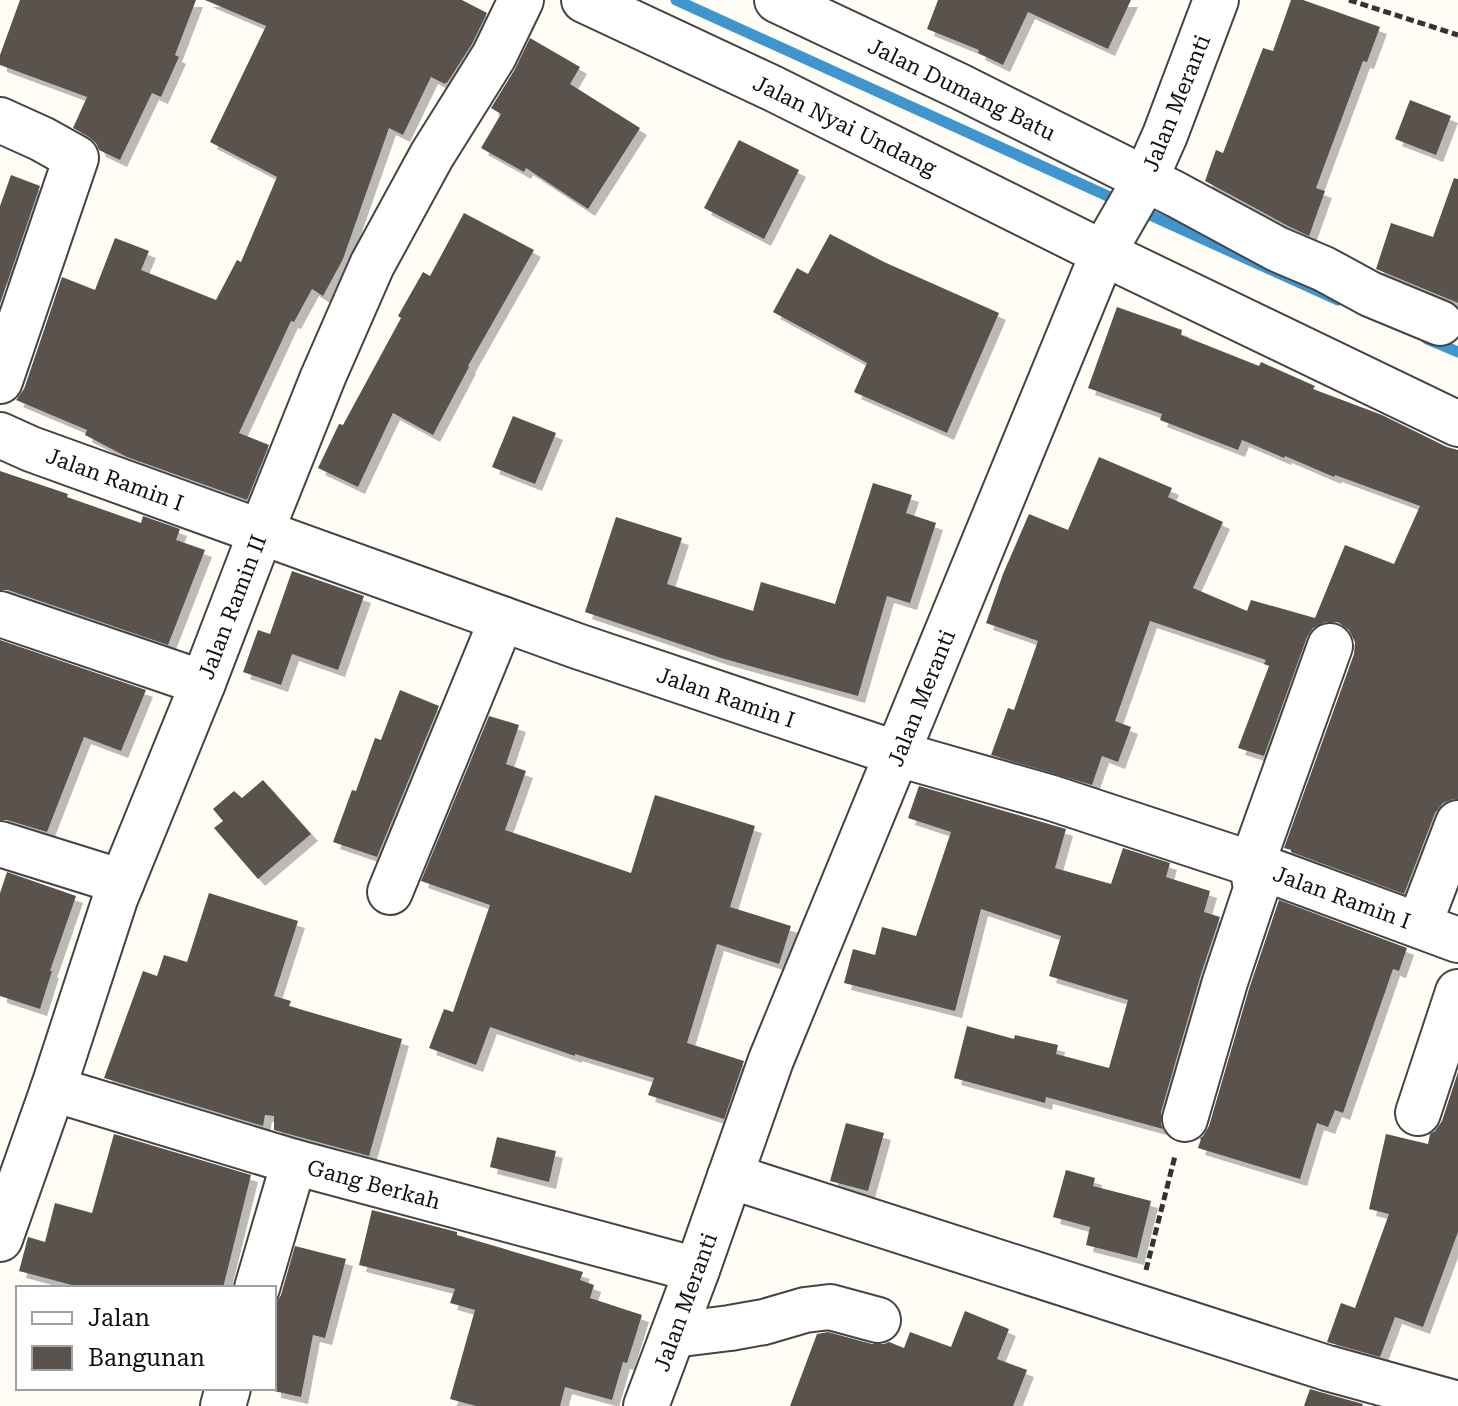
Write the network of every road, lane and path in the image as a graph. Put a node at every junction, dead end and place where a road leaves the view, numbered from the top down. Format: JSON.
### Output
{"nodes":[{"id":1,"x":521,"y":0,"type":"edge"},
{"id":2,"x":584,"y":0,"type":"edge"},
{"id":3,"x":777,"y":0,"type":"edge"},
{"id":4,"x":1216,"y":0,"type":"edge"},
{"id":5,"x":1349,"y":0,"type":"edge"},
{"id":6,"x":839,"y":13,"type":"edge"},
{"id":7,"x":1458,"y":35,"type":"edge"},
{"id":8,"x":0,"y":120,"type":"edge"},
{"id":9,"x":1124,"y":216,"type":"junction"},
{"id":10,"x":1440,"y":323,"type":"dead end"},
{"id":11,"x":0,"y":381,"type":"edge"},
{"id":12,"x":1458,"y":424,"type":"edge"},
{"id":13,"x":0,"y":435,"type":"edge"},
{"id":14,"x":261,"y":532,"type":"junction"},
{"id":15,"x":0,"y":614,"type":"edge"},
{"id":16,"x":502,"y":619,"type":"junction"},
{"id":17,"x":1330,"y":646,"type":"dead end"},
{"id":18,"x":203,"y":683,"type":"junction"},
{"id":19,"x":898,"y":754,"type":"junction"},
{"id":20,"x":1458,"y":823,"type":"edge"},
{"id":21,"x":0,"y":844,"type":"edge"},
{"id":22,"x":1252,"y":864,"type":"junction"},
{"id":23,"x":122,"y":882,"type":"junction"},
{"id":24,"x":390,"y":892,"type":"dead end"},
{"id":25,"x":1438,"y":932,"type":"edge"},
{"id":26,"x":1458,"y":992,"type":"edge"},
{"id":27,"x":53,"y":1089,"type":"junction"},
{"id":28,"x":1418,"y":1113,"type":"dead end"},
{"id":29,"x":1185,"y":1119,"type":"joint"},
{"id":30,"x":13,"y":1159,"type":"edge"},
{"id":31,"x":294,"y":1162,"type":"junction"},
{"id":32,"x":730,"y":1176,"type":"junction"},
{"id":33,"x":0,"y":1239,"type":"edge"},
{"id":34,"x":697,"y":1270,"type":"junction"},
{"id":35,"x":258,"y":1286,"type":"edge"},
{"id":36,"x":1136,"y":1306,"type":"junction"},
{"id":37,"x":878,"y":1320,"type":"dead end"},
{"id":38,"x":673,"y":1335,"type":"junction"},
{"id":39,"x":1349,"y":1390,"type":"edge"},
{"id":40,"x":1458,"y":1404,"type":"edge"},
{"id":41,"x":646,"y":1406,"type":"edge"}],
"edges":[{"from":1,"to":14,"type":"street","name":"Jalan Ramin II"},
{"from":2,"to":9,"type":"street","name":"Jalan Nyai Undang"},
{"from":3,"to":6,"type":"street","name":"Jalan Dumang Batu"},
{"from":4,"to":9,"type":"street","name":"Jalan Meranti"},
{"from":5,"to":7,"type":"path"},
{"from":6,"to":9,"type":"street","name":"Jalan Dumang Batu"},
{"from":8,"to":11,"type":"street"},
{"from":9,"to":10,"type":"street"},
{"from":9,"to":12,"type":"street"},
{"from":9,"to":19,"type":"street","name":"Jalan Meranti"},
{"from":13,"to":14,"type":"street","name":"Jalan Ramin I"},
{"from":14,"to":16,"type":"street","name":"Jalan Ramin I"},
{"from":14,"to":18,"type":"street","name":"Jalan Ramin II"},
{"from":15,"to":18,"type":"street"},
{"from":16,"to":19,"type":"street","name":"Jalan Ramin I"},
{"from":16,"to":24,"type":"street"},
{"from":17,"to":22,"type":"street"},
{"from":18,"to":23,"type":"street","name":"Jalan Ramin II"},
{"from":19,"to":22,"type":"street","name":"Jalan Ramin I"},
{"from":19,"to":32,"type":"street","name":"Jalan Meranti"},
{"from":20,"to":25,"type":"street"},
{"from":21,"to":23,"type":"street"},
{"from":22,"to":25,"type":"street","name":"Jalan Ramin I"},
{"from":22,"to":29,"type":"street"},
{"from":23,"to":27,"type":"street","name":"Jalan Ramin II"},
{"from":26,"to":28,"type":"street"},
{"from":27,"to":30,"type":"street","name":"Jalan Ramin II"},
{"from":27,"to":31,"type":"street","name":"Gang Berkah"},
{"from":29,"to":36,"type":"path"},
{"from":30,"to":33,"type":"street","name":"Jalan Ramin II"},
{"from":31,"to":34,"type":"street","name":"Gang Berkah"},
{"from":31,"to":35,"type":"street"},
{"from":32,"to":34,"type":"street","name":"Jalan Meranti"},
{"from":32,"to":36,"type":"street"},
{"from":34,"to":38,"type":"street","name":"Jalan Meranti"},
{"from":36,"to":39,"type":"street"},
{"from":37,"to":38,"type":"street"},
{"from":38,"to":41,"type":"street","name":"Jalan Meranti"},
{"from":39,"to":40,"type":"street"}]}
